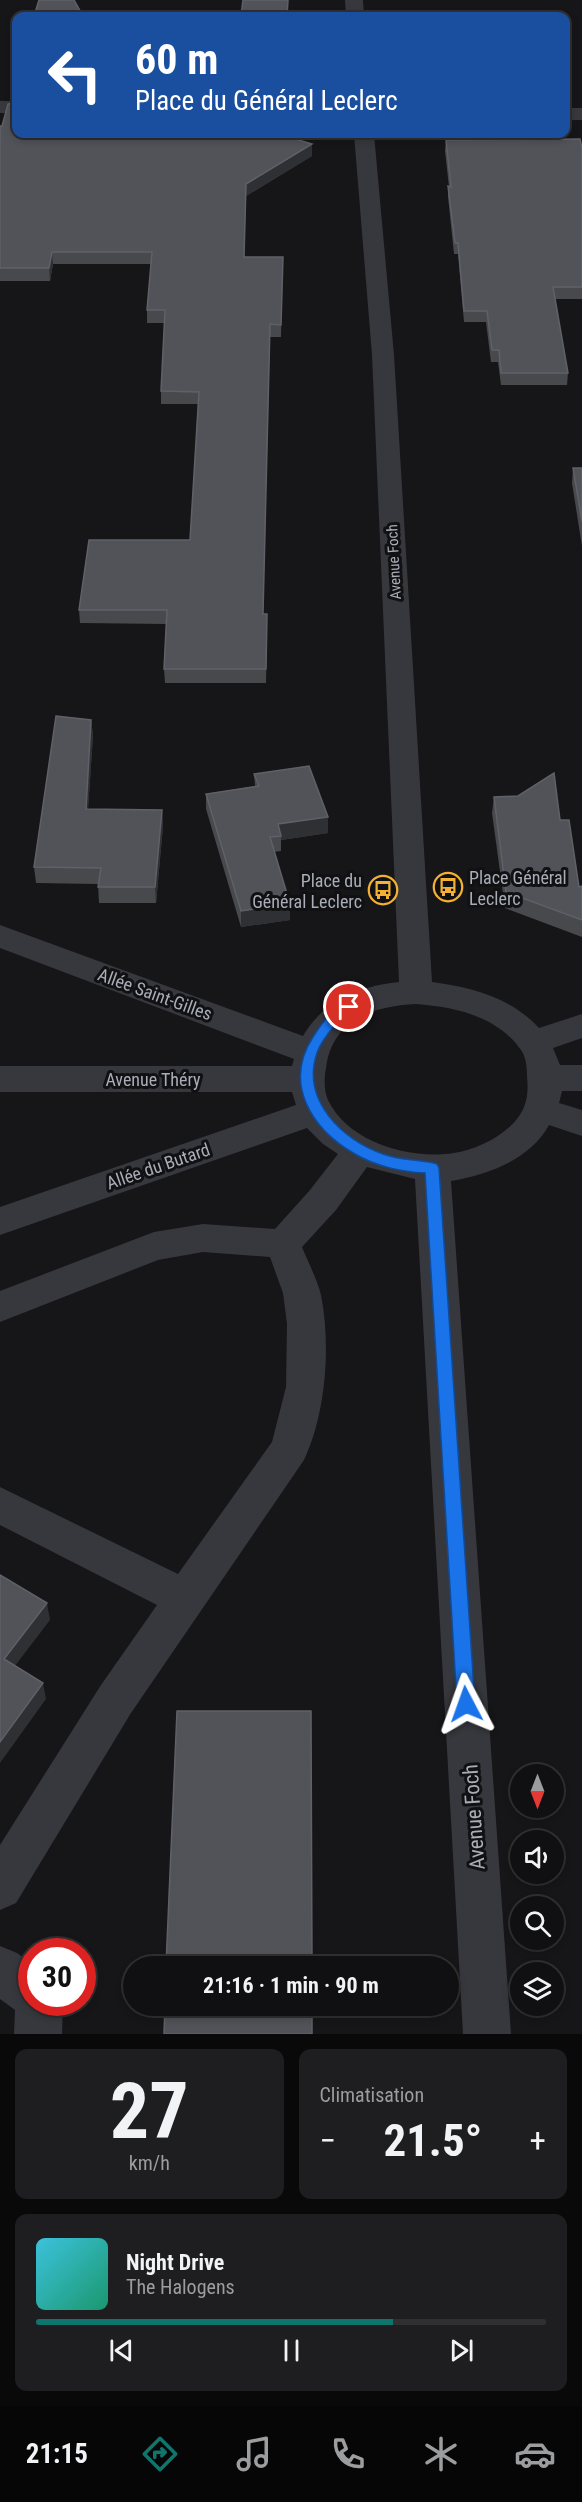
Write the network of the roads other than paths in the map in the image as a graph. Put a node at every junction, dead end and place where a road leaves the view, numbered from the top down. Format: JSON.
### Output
{"nodes":[{"id":1,"x":364,"y":138,"type":"edge"},
{"id":2,"x":0,"y":936,"type":"edge"},
{"id":3,"x":416,"y":992,"type":"junction"},
{"id":4,"x":582,"y":1026,"type":"edge"},
{"id":5,"x":533,"y":1042,"type":"junction"},
{"id":6,"x":582,"y":1078,"type":"edge"},
{"id":7,"x":0,"y":1079,"type":"edge"},
{"id":8,"x":311,"y":1081,"type":"junction"},
{"id":9,"x":543,"y":1094,"type":"junction"},
{"id":10,"x":582,"y":1123,"type":"edge"},
{"id":11,"x":360,"y":1150,"type":"junction"},
{"id":12,"x":432,"y":1168,"type":"junction"},
{"id":13,"x":0,"y":1221,"type":"edge"},
{"id":14,"x":283,"y":1244,"type":"junction"},
{"id":15,"x":0,"y":1307,"type":"edge"},
{"id":16,"x":0,"y":1505,"type":"edge"},
{"id":17,"x":186,"y":1599,"type":"junction"},
{"id":18,"x":0,"y":1887,"type":"edge"},
{"id":19,"x":0,"y":1970,"type":"edge"},
{"id":20,"x":18,"y":1983,"type":"edge"},
{"id":21,"x":39,"y":2016,"type":"edge"},
{"id":22,"x":38,"y":2034,"type":"edge"},
{"id":23,"x":487,"y":2034,"type":"edge"}],
"edges":[{"from":1,"to":3,"type":"street","name":"Avenue Foch"},
{"from":2,"to":8,"type":"street","name":"Allée Saint-Gilles"},
{"from":3,"to":5,"type":"street"},
{"from":3,"to":8,"type":"street"},
{"from":4,"to":5,"type":"street"},
{"from":5,"to":9,"type":"street"},
{"from":6,"to":9,"type":"street"},
{"from":7,"to":8,"type":"street","name":"Avenue Théry"},
{"from":8,"to":11,"type":"street"},
{"from":8,"to":13,"type":"street","name":"Allée du Butard"},
{"from":9,"to":10,"type":"street"},
{"from":9,"to":12,"type":"street"},
{"from":11,"to":12,"type":"street"},
{"from":11,"to":14,"type":"street"},
{"from":12,"to":23,"type":"street","name":"Avenue Foch"},
{"from":14,"to":15,"type":"street"},
{"from":14,"to":17,"type":"street"},
{"from":16,"to":17,"type":"street"},
{"from":17,"to":18,"type":"street"},
{"from":19,"to":20,"type":"street"},
{"from":21,"to":22,"type":"street"}]}
